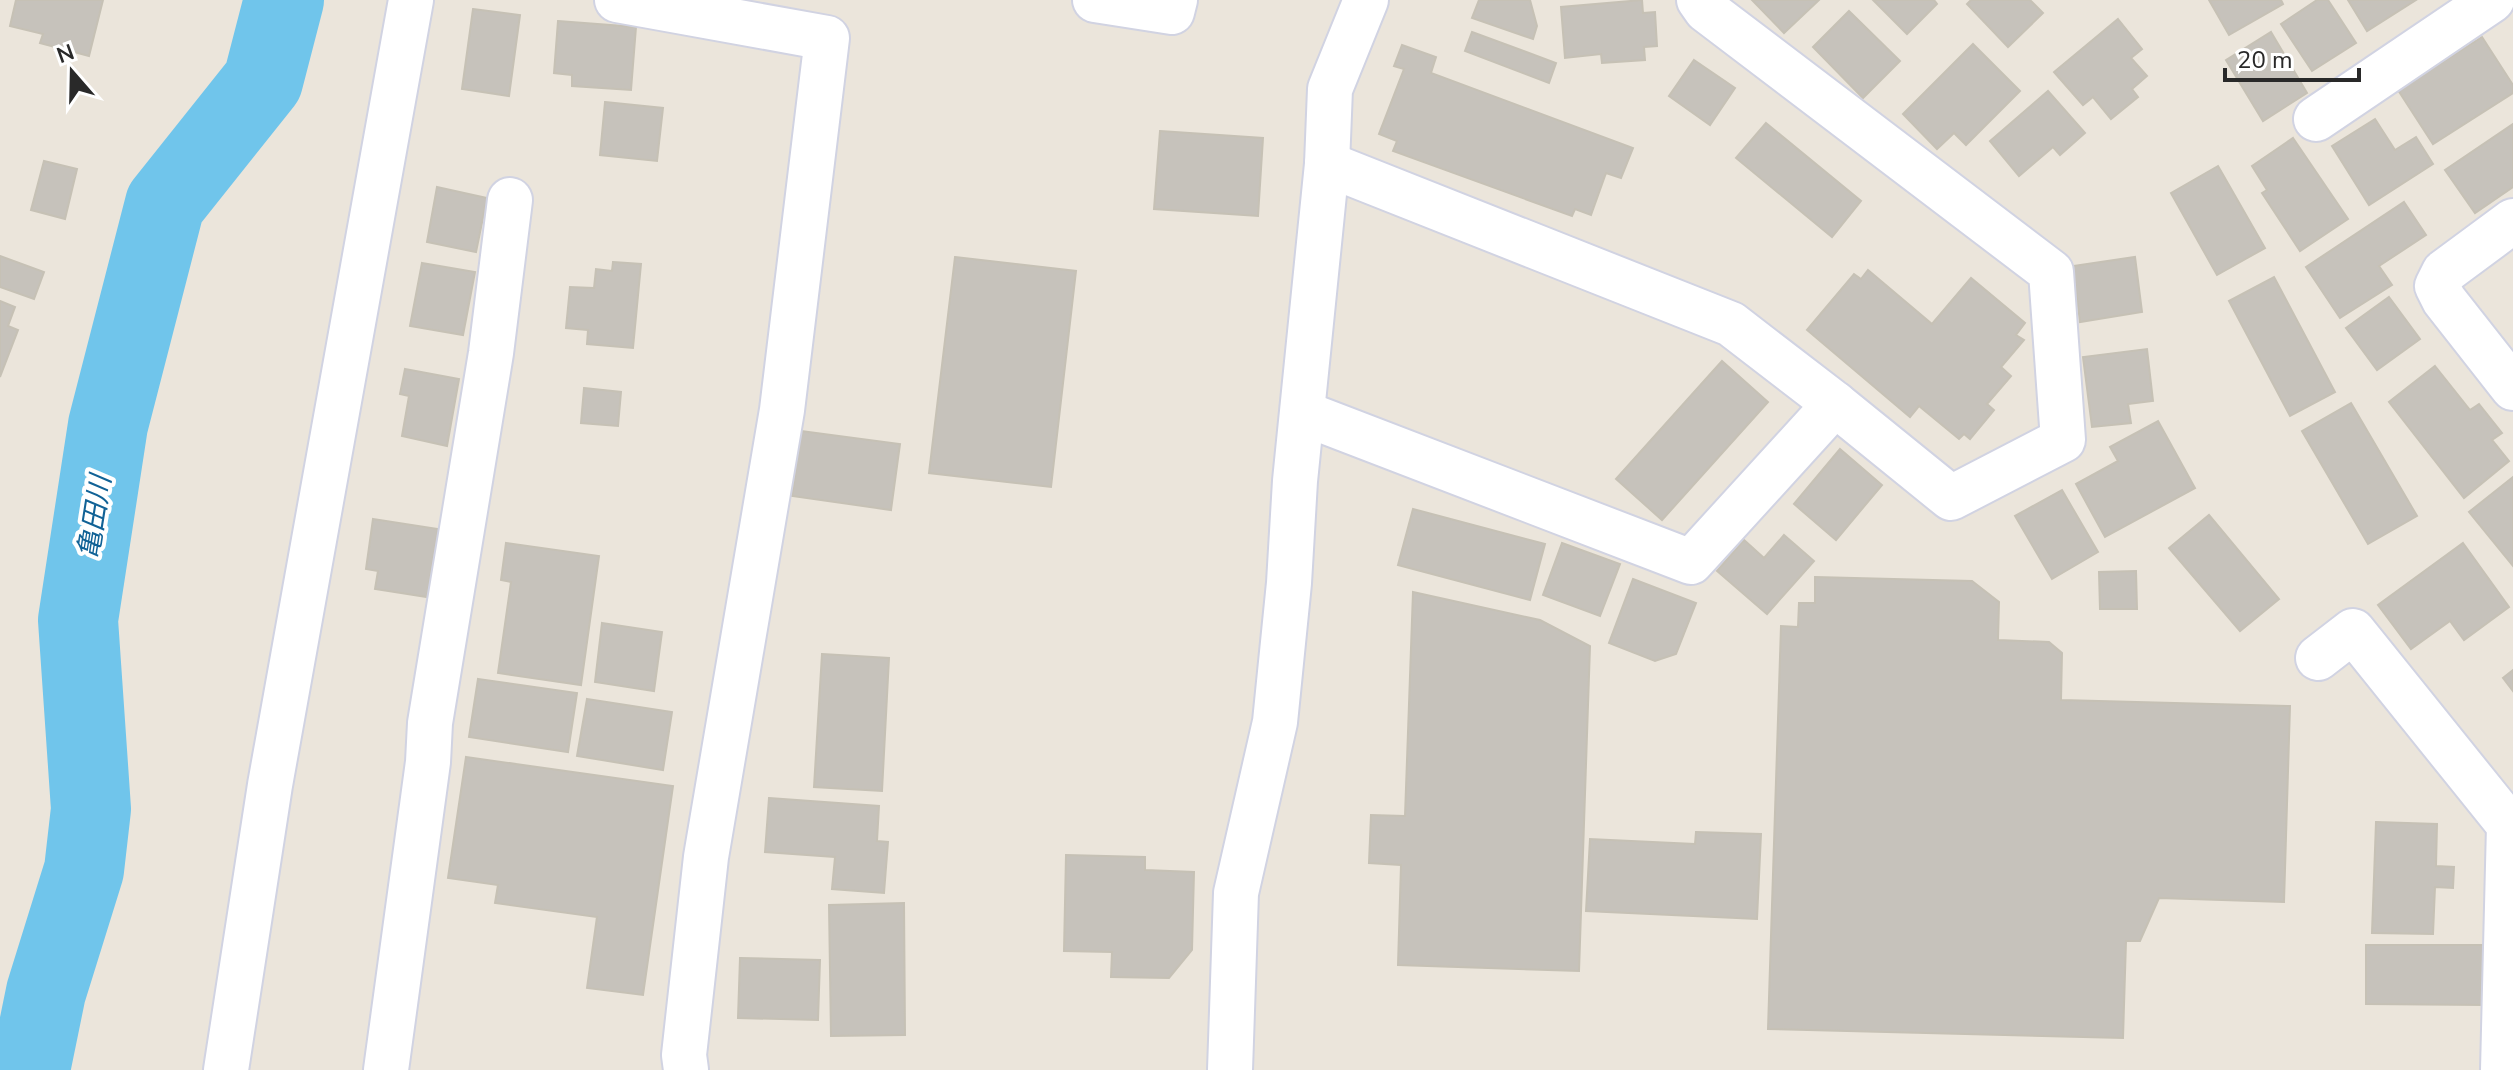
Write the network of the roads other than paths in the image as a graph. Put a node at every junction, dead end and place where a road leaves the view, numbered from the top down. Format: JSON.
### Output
{"nodes":[{"id":1,"x":411,"y":0,"type":"edge"},
{"id":2,"x":617,"y":0,"type":"edge"},
{"id":3,"x":1095,"y":0,"type":"edge"},
{"id":4,"x":1175,"y":0,"type":"edge"},
{"id":5,"x":1366,"y":0,"type":"edge"},
{"id":6,"x":1699,"y":0,"type":"edge"},
{"id":7,"x":2492,"y":0,"type":"edge"},
{"id":8,"x":2316,"y":119,"type":"dead end"},
{"id":9,"x":1327,"y":164,"type":"junction"},
{"id":10,"x":510,"y":200,"type":"dead end"},
{"id":11,"x":2513,"y":221,"type":"edge"},
{"id":12,"x":2513,"y":388,"type":"edge"},
{"id":13,"x":1835,"y":404,"type":"junction"},
{"id":14,"x":1303,"y":413,"type":"junction"},
{"id":15,"x":2318,"y":658,"type":"dead end"},
{"id":16,"x":226,"y":1070,"type":"edge"},
{"id":17,"x":386,"y":1070,"type":"edge"},
{"id":18,"x":686,"y":1070,"type":"edge"},
{"id":19,"x":1230,"y":1070,"type":"edge"},
{"id":20,"x":2503,"y":1070,"type":"edge"}],
"edges":[{"from":1,"to":16,"type":"street"},
{"from":2,"to":18,"type":"street"},
{"from":3,"to":4,"type":"street"},
{"from":5,"to":9,"type":"street"},
{"from":6,"to":13,"type":"street"},
{"from":7,"to":8,"type":"street"},
{"from":9,"to":13,"type":"street"},
{"from":9,"to":14,"type":"street"},
{"from":10,"to":17,"type":"street"},
{"from":11,"to":12,"type":"street"},
{"from":13,"to":14,"type":"street"},
{"from":14,"to":19,"type":"street"},
{"from":15,"to":20,"type":"street"}]}
